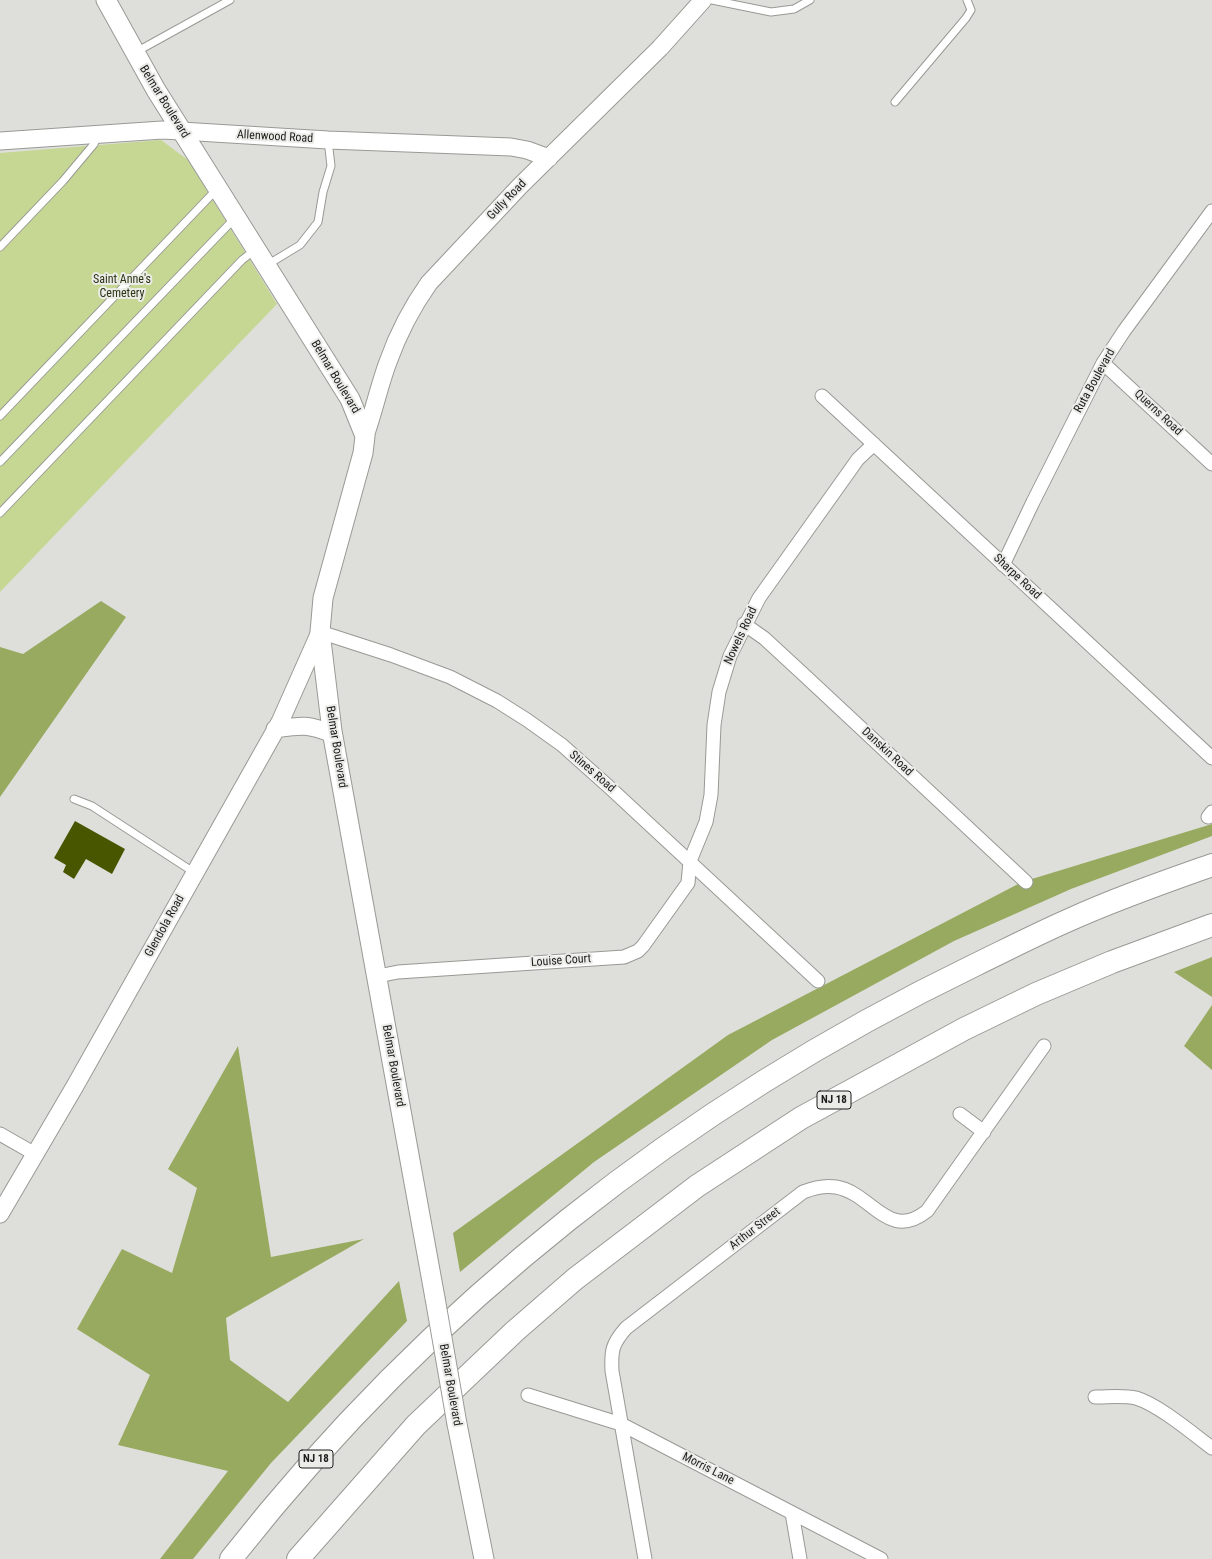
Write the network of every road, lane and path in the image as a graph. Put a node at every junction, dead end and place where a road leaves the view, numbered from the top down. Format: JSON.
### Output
{"nodes":[{"id":1,"x":106,"y":0,"type":"edge"},
{"id":2,"x":230,"y":0,"type":"edge"},
{"id":3,"x":703,"y":0,"type":"edge"},
{"id":4,"x":712,"y":0,"type":"edge"},
{"id":5,"x":810,"y":0,"type":"edge"},
{"id":6,"x":967,"y":0,"type":"edge"},
{"id":7,"x":134,"y":53,"type":"junction"},
{"id":8,"x":895,"y":102,"type":"dead end"},
{"id":9,"x":181,"y":131,"type":"junction"},
{"id":10,"x":98,"y":134,"type":"junction"},
{"id":11,"x":328,"y":140,"type":"junction"},
{"id":12,"x":0,"y":141,"type":"edge"},
{"id":13,"x":549,"y":158,"type":"junction"},
{"id":14,"x":218,"y":188,"type":"junction"},
{"id":15,"x":1212,"y":211,"type":"edge"},
{"id":16,"x":236,"y":217,"type":"junction"},
{"id":17,"x":0,"y":247,"type":"edge"},
{"id":18,"x":256,"y":249,"type":"junction"},
{"id":19,"x":266,"y":266,"type":"junction"},
{"id":20,"x":1103,"y":363,"type":"junction"},
{"id":21,"x":822,"y":396,"type":"dead end"},
{"id":22,"x":0,"y":416,"type":"edge"},
{"id":23,"x":365,"y":436,"type":"junction"},
{"id":24,"x":874,"y":444,"type":"junction"},
{"id":25,"x":0,"y":462,"type":"edge"},
{"id":26,"x":1212,"y":464,"type":"edge"},
{"id":27,"x":0,"y":513,"type":"edge"},
{"id":28,"x":1003,"y":565,"type":"junction"},
{"id":29,"x":744,"y":624,"type":"junction"},
{"id":30,"x":320,"y":632,"type":"junction"},
{"id":31,"x":276,"y":729,"type":"junction"},
{"id":32,"x":333,"y":734,"type":"junction"},
{"id":33,"x":1212,"y":758,"type":"edge"},
{"id":34,"x":74,"y":799,"type":"dead end"},
{"id":35,"x":690,"y":862,"type":"junction"},
{"id":36,"x":1212,"y":866,"type":"edge"},
{"id":37,"x":195,"y":873,"type":"junction"},
{"id":38,"x":1026,"y":882,"type":"dead end"},
{"id":39,"x":1212,"y":925,"type":"edge"},
{"id":40,"x":378,"y":976,"type":"junction"},
{"id":41,"x":818,"y":981,"type":"dead end"},
{"id":42,"x":1044,"y":1046,"type":"dead end"},
{"id":43,"x":960,"y":1114,"type":"dead end"},
{"id":44,"x":984,"y":1132,"type":"junction"},
{"id":45,"x":0,"y":1134,"type":"edge"},
{"id":46,"x":35,"y":1154,"type":"junction"},
{"id":47,"x":0,"y":1214,"type":"edge"},
{"id":48,"x":528,"y":1395,"type":"dead end"},
{"id":49,"x":1095,"y":1397,"type":"dead end"},
{"id":50,"x":621,"y":1424,"type":"junction"},
{"id":51,"x":1212,"y":1448,"type":"edge"},
{"id":52,"x":792,"y":1513,"type":"junction"},
{"id":53,"x":231,"y":1559,"type":"edge"},
{"id":54,"x":298,"y":1559,"type":"edge"},
{"id":55,"x":484,"y":1559,"type":"edge"},
{"id":56,"x":645,"y":1559,"type":"edge"},
{"id":57,"x":800,"y":1559,"type":"edge"},
{"id":58,"x":881,"y":1559,"type":"edge"}],
"edges":[{"from":1,"to":7,"type":"main road","name":"Belmar Boulevard"},
{"from":2,"to":7,"type":"lane"},
{"from":3,"to":13,"type":"street","name":"Gully Road"},
{"from":4,"to":5,"type":"lane"},
{"from":6,"to":8,"type":"lane"},
{"from":7,"to":9,"type":"main road","name":"Belmar Boulevard"},
{"from":9,"to":10,"type":"street","name":"Allenwood Road"},
{"from":9,"to":11,"type":"street","name":"Allenwood Road"},
{"from":9,"to":14,"type":"main road","name":"Belmar Boulevard"},
{"from":10,"to":12,"type":"street","name":"Allenwood Road"},
{"from":10,"to":17,"type":"lane"},
{"from":11,"to":13,"type":"street","name":"Allenwood Road"},
{"from":11,"to":19,"type":"lane"},
{"from":13,"to":23,"type":"street","name":"Gully Road"},
{"from":14,"to":16,"type":"main road","name":"Belmar Boulevard"},
{"from":14,"to":22,"type":"lane"},
{"from":15,"to":20,"type":"street","name":"Ruta Boulevard"},
{"from":16,"to":18,"type":"main road","name":"Belmar Boulevard"},
{"from":16,"to":25,"type":"lane"},
{"from":18,"to":19,"type":"main road","name":"Belmar Boulevard"},
{"from":18,"to":27,"type":"lane"},
{"from":19,"to":23,"type":"main road","name":"Belmar Boulevard"},
{"from":20,"to":26,"type":"street","name":"Querns Road"},
{"from":20,"to":28,"type":"street","name":"Ruta Boulevard"},
{"from":21,"to":24,"type":"street","name":"Sharpe Road"},
{"from":23,"to":30,"type":"main road","name":"Belmar Boulevard"},
{"from":24,"to":28,"type":"street","name":"Sharpe Road"},
{"from":24,"to":29,"type":"street","name":"Nowels Road"},
{"from":28,"to":33,"type":"street","name":"Sharpe Road"},
{"from":29,"to":35,"type":"street","name":"Nowels Road"},
{"from":29,"to":38,"type":"street","name":"Danskin Road"},
{"from":30,"to":31,"type":"street","name":"Glendola Road"},
{"from":30,"to":32,"type":"main road","name":"Belmar Boulevard"},
{"from":30,"to":35,"type":"street","name":"Stines Road"},
{"from":31,"to":32,"type":"street"},
{"from":31,"to":37,"type":"street","name":"Glendola Road"},
{"from":32,"to":40,"type":"main road","name":"Belmar Boulevard"},
{"from":34,"to":37,"type":"lane"},
{"from":35,"to":40,"type":"street","name":"Louise Court"},
{"from":35,"to":41,"type":"street","name":"Stines Road"},
{"from":36,"to":53,"type":"highway","number":"NJ 18"},
{"from":37,"to":46,"type":"street","name":"Glendola Road"},
{"from":39,"to":54,"type":"highway","number":"NJ 18"},
{"from":40,"to":55,"type":"main road","name":"Belmar Boulevard","bridge":true},
{"from":42,"to":44,"type":"street","name":"Arthur Street"},
{"from":43,"to":44,"type":"street"},
{"from":44,"to":50,"type":"street","name":"Arthur Street"},
{"from":45,"to":46,"type":"street"},
{"from":46,"to":47,"type":"street","name":"Glendola Road"},
{"from":48,"to":50,"type":"street","name":"Morris Lane"},
{"from":49,"to":51,"type":"street"},
{"from":50,"to":52,"type":"street","name":"Morris Lane"},
{"from":50,"to":56,"type":"street","name":"Arthur Street"},
{"from":52,"to":57,"type":"street"},
{"from":52,"to":58,"type":"street","name":"Morris Lane"}]}
